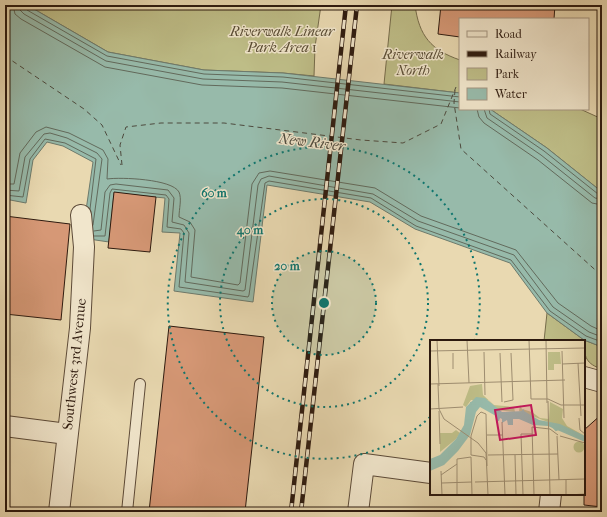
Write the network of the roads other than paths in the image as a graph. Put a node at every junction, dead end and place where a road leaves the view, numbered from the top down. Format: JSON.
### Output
{"nodes":[{"id":1,"x":81,"y":215,"type":"dead end"},
{"id":2,"x":585,"y":378,"type":"edge"},
{"id":3,"x":602,"y":382,"type":"edge"},
{"id":4,"x":140,"y":384,"type":"dead end"},
{"id":5,"x":5,"y":426,"type":"edge"},
{"id":6,"x":67,"y":434,"type":"junction"},
{"id":7,"x":430,"y":473,"type":"edge"},
{"id":8,"x":551,"y":495,"type":"edge"},
{"id":9,"x":59,"y":512,"type":"edge"},
{"id":10,"x":127,"y":512,"type":"edge"},
{"id":11,"x":358,"y":512,"type":"edge"},
{"id":12,"x":549,"y":512,"type":"edge"}],
"edges":[{"from":1,"to":6,"type":"street","name":"Southwest 3rd Avenue"},
{"from":2,"to":3,"type":"street"},
{"from":4,"to":10,"type":"lane"},
{"from":5,"to":6,"type":"street"},
{"from":6,"to":9,"type":"street","name":"Southwest 3rd Avenue"},
{"from":7,"to":11,"type":"street"},
{"from":8,"to":12,"type":"street"}]}
